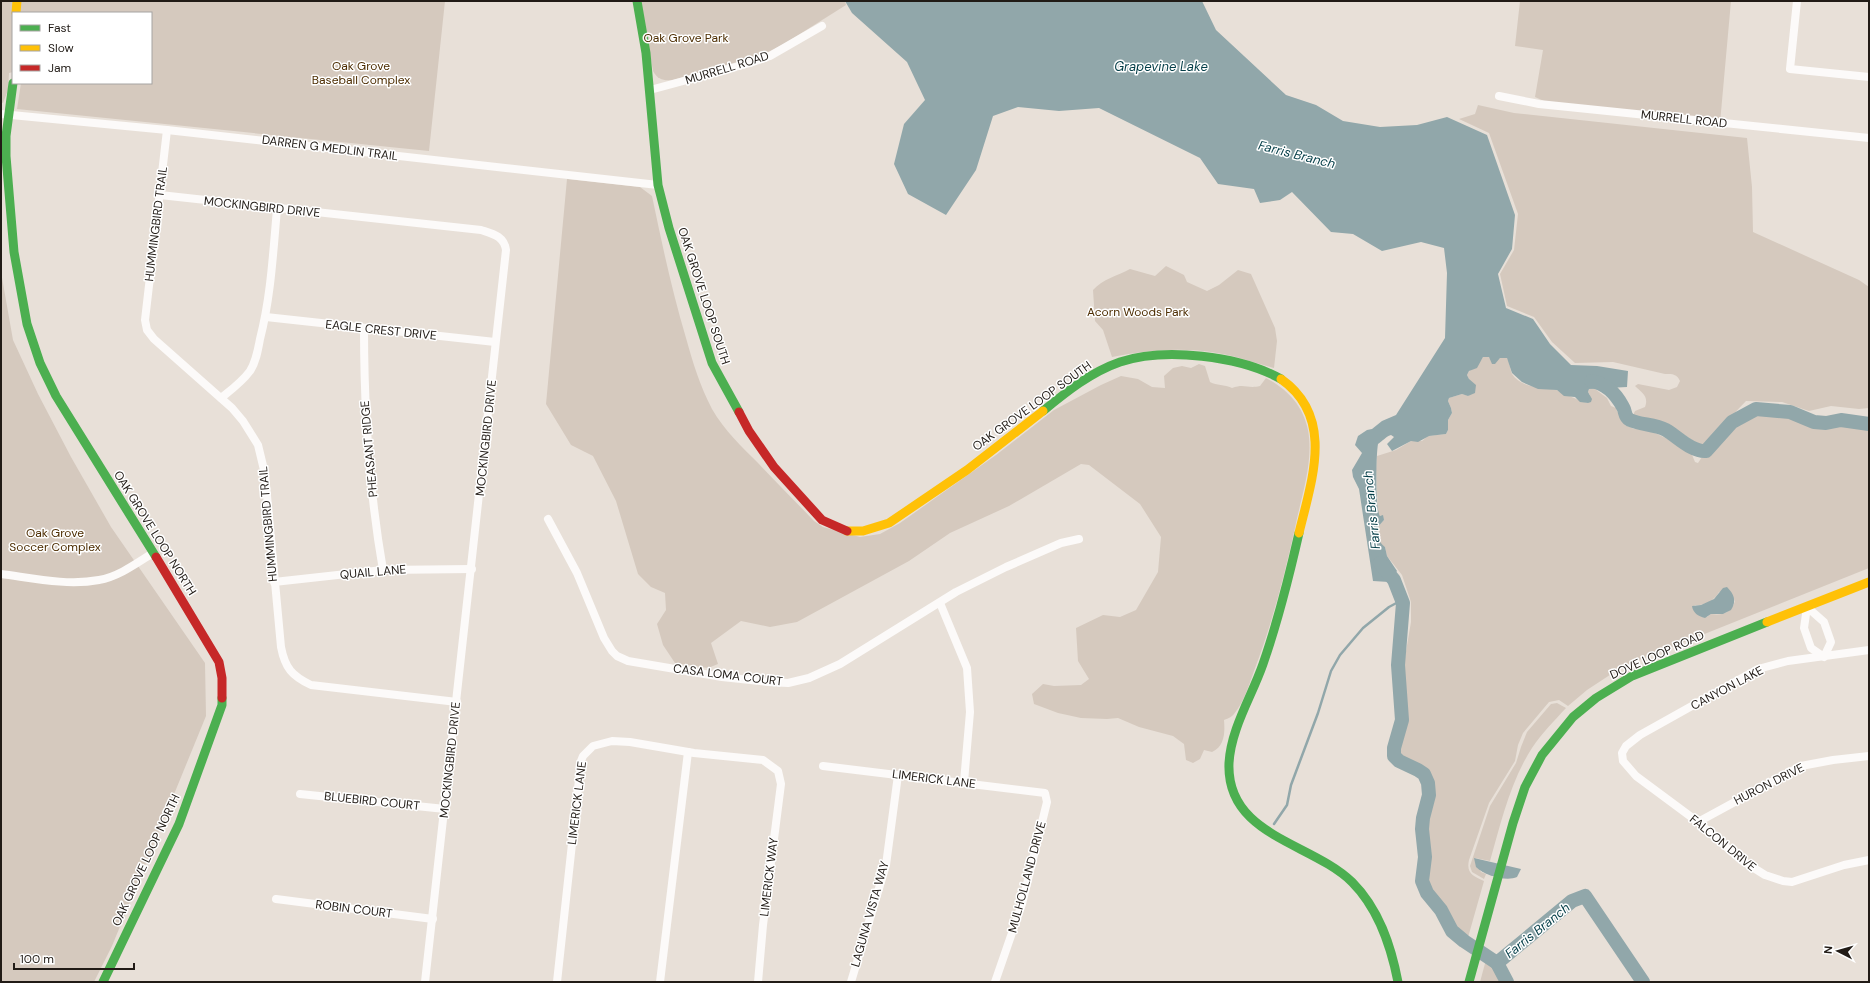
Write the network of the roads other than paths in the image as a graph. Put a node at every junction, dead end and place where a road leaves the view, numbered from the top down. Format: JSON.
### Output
{"nodes":[{"id":1,"x":17,"y":1,"type":"edge"},
{"id":2,"x":637,"y":1,"type":"edge"},
{"id":3,"x":1797,"y":1,"type":"edge"},
{"id":4,"x":16,"y":12,"type":"edge"},
{"id":5,"x":822,"y":26,"type":"dead end"},
{"id":6,"x":1869,"y":77,"type":"edge"},
{"id":7,"x":13,"y":84,"type":"edge"},
{"id":8,"x":650,"y":90,"type":"junction"},
{"id":9,"x":1499,"y":96,"type":"dead end"},
{"id":10,"x":5,"y":115,"type":"edge"},
{"id":11,"x":167,"y":130,"type":"junction"},
{"id":12,"x":1869,"y":138,"type":"edge"},
{"id":13,"x":658,"y":185,"type":"junction"},
{"id":14,"x":160,"y":196,"type":"junction"},
{"id":15,"x":277,"y":209,"type":"junction"},
{"id":16,"x":266,"y":317,"type":"junction"},
{"id":17,"x":364,"y":328,"type":"junction"},
{"id":18,"x":495,"y":342,"type":"junction"},
{"id":19,"x":221,"y":398,"type":"junction"},
{"id":20,"x":548,"y":519,"type":"dead end"},
{"id":21,"x":1079,"y":539,"type":"dead end"},
{"id":22,"x":153,"y":553,"type":"junction"},
{"id":23,"x":472,"y":569,"type":"junction"},
{"id":24,"x":383,"y":570,"type":"junction"},
{"id":25,"x":1,"y":574,"type":"edge"},
{"id":26,"x":274,"y":582,"type":"junction"},
{"id":27,"x":1869,"y":582,"type":"edge"},
{"id":28,"x":940,"y":603,"type":"junction"},
{"id":29,"x":1807,"y":607,"type":"junction"},
{"id":30,"x":1869,"y":650,"type":"edge"},
{"id":31,"x":1824,"y":657,"type":"junction"},
{"id":32,"x":457,"y":702,"type":"junction"},
{"id":33,"x":688,"y":752,"type":"junction"},
{"id":34,"x":1622,"y":753,"type":"joint"},
{"id":35,"x":1869,"y":756,"type":"edge"},
{"id":36,"x":823,"y":766,"type":"dead end"},
{"id":37,"x":778,"y":772,"type":"joint"},
{"id":38,"x":898,"y":775,"type":"junction"},
{"id":39,"x":964,"y":782,"type":"junction"},
{"id":40,"x":1045,"y":793,"type":"joint"},
{"id":41,"x":300,"y":794,"type":"dead end"},
{"id":42,"x":445,"y":809,"type":"junction"},
{"id":43,"x":1698,"y":822,"type":"junction"},
{"id":44,"x":1869,"y":860,"type":"edge"},
{"id":45,"x":276,"y":899,"type":"dead end"},
{"id":46,"x":433,"y":919,"type":"junction"},
{"id":47,"x":103,"y":982,"type":"edge"},
{"id":48,"x":425,"y":982,"type":"edge"},
{"id":49,"x":557,"y":982,"type":"edge"},
{"id":50,"x":660,"y":982,"type":"edge"},
{"id":51,"x":758,"y":982,"type":"edge"},
{"id":52,"x":851,"y":982,"type":"edge"},
{"id":53,"x":995,"y":982,"type":"edge"},
{"id":54,"x":1398,"y":982,"type":"edge"},
{"id":55,"x":1469,"y":982,"type":"edge"}],
"edges":[{"from":1,"to":4,"type":"street"},
{"from":2,"to":8,"type":"street","name":"OAK GROVE LOOP SOUTH"},
{"from":3,"to":6,"type":"street"},
{"from":5,"to":8,"type":"street","name":"MURRELL ROAD"},
{"from":7,"to":10,"type":"street","name":"OAK GROVE LOOP NORTH"},
{"from":8,"to":13,"type":"street","name":"OAK GROVE LOOP SOUTH"},
{"from":9,"to":12,"type":"street","name":"MURRELL ROAD"},
{"from":10,"to":11,"type":"street","name":"DARREN G MEDLIN TRAIL"},
{"from":10,"to":22,"type":"street","name":"OAK GROVE LOOP NORTH"},
{"from":11,"to":13,"type":"street","name":"DARREN G MEDLIN TRAIL"},
{"from":11,"to":14,"type":"street","name":"HUMMINGBIRD TRAIL"},
{"from":13,"to":54,"type":"street","name":"OAK GROVE LOOP SOUTH"},
{"from":14,"to":15,"type":"street","name":"MOCKINGBIRD DRIVE"},
{"from":14,"to":19,"type":"street","name":"HUMMINGBIRD TRAIL"},
{"from":15,"to":16,"type":"street"},
{"from":15,"to":18,"type":"street","name":"MOCKINGBIRD DRIVE"},
{"from":16,"to":17,"type":"street","name":"EAGLE CREST DRIVE"},
{"from":16,"to":19,"type":"street"},
{"from":17,"to":18,"type":"street","name":"EAGLE CREST DRIVE"},
{"from":17,"to":24,"type":"street","name":"PHEASANT RIDGE"},
{"from":18,"to":23,"type":"street","name":"MOCKINGBIRD DRIVE"},
{"from":19,"to":26,"type":"street","name":"HUMMINGBIRD TRAIL"},
{"from":20,"to":28,"type":"street","name":"CASA LOMA COURT"},
{"from":21,"to":28,"type":"street","name":"CASA LOMA COURT"},
{"from":22,"to":25,"type":"street"},
{"from":22,"to":47,"type":"street","name":"OAK GROVE LOOP NORTH"},
{"from":23,"to":24,"type":"street","name":"QUAIL LANE"},
{"from":23,"to":32,"type":"street","name":"MOCKINGBIRD DRIVE"},
{"from":24,"to":26,"type":"street","name":"QUAIL LANE"},
{"from":26,"to":32,"type":"street","name":"HUMMINGBIRD TRAIL"},
{"from":27,"to":29,"type":"street","name":"DOVE LOOP ROAD"},
{"from":28,"to":39,"type":"street"},
{"from":29,"to":31,"type":"street"},
{"from":29,"to":31,"type":"street"},
{"from":29,"to":55,"type":"street","name":"DOVE LOOP ROAD"},
{"from":30,"to":31,"type":"street","name":"CANYON LAKE"},
{"from":31,"to":34,"type":"street","name":"CANYON LAKE"},
{"from":32,"to":42,"type":"street","name":"MOCKINGBIRD DRIVE"},
{"from":33,"to":37,"type":"street","name":"LIMERICK LANE"},
{"from":33,"to":49,"type":"street","name":"LIMERICK LANE"},
{"from":33,"to":50,"type":"street"},
{"from":34,"to":43,"type":"street","name":"FALCON DRIVE"},
{"from":35,"to":43,"type":"street","name":"HURON DRIVE"},
{"from":36,"to":38,"type":"street","name":"LIMERICK LANE"},
{"from":37,"to":51,"type":"street","name":"LIMERICK WAY"},
{"from":38,"to":39,"type":"street","name":"LIMERICK LANE"},
{"from":38,"to":52,"type":"street","name":"LAGUNA VISTA WAY"},
{"from":39,"to":40,"type":"street","name":"LIMERICK LANE"},
{"from":40,"to":53,"type":"street","name":"MULHOLLAND DRIVE"},
{"from":41,"to":42,"type":"street","name":"BLUEBIRD COURT"},
{"from":42,"to":46,"type":"street","name":"MOCKINGBIRD DRIVE"},
{"from":43,"to":44,"type":"street","name":"FALCON DRIVE"},
{"from":45,"to":46,"type":"street","name":"ROBIN COURT"},
{"from":46,"to":48,"type":"street","name":"MOCKINGBIRD DRIVE"}]}
